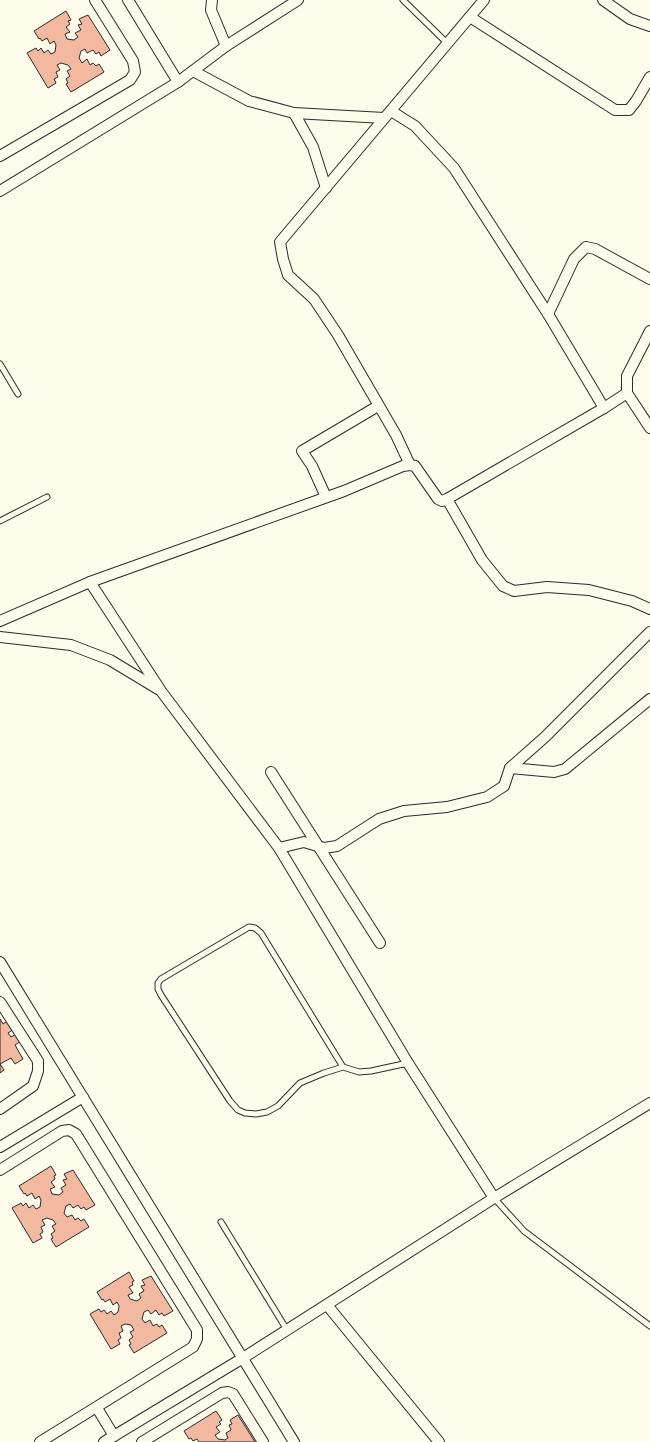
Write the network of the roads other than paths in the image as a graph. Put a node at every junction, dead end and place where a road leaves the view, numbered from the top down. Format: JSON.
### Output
{"nodes":[{"id":1,"x":95,"y":0,"type":"edge"},
{"id":2,"x":128,"y":0,"type":"edge"},
{"id":3,"x":212,"y":0,"type":"edge"},
{"id":4,"x":298,"y":0,"type":"edge"},
{"id":5,"x":403,"y":0,"type":"edge"},
{"id":6,"x":484,"y":0,"type":"edge"},
{"id":7,"x":603,"y":0,"type":"edge"},
{"id":8,"x":470,"y":17,"type":"junction"},
{"id":9,"x":650,"y":26,"type":"edge"},
{"id":10,"x":447,"y":43,"type":"junction"},
{"id":11,"x":226,"y":46,"type":"junction"},
{"id":12,"x":192,"y":71,"type":"junction"},
{"id":13,"x":650,"y":77,"type":"edge"},
{"id":14,"x":178,"y":82,"type":"junction"},
{"id":15,"x":294,"y":113,"type":"junction"},
{"id":16,"x":387,"y":115,"type":"junction"},
{"id":17,"x":0,"y":156,"type":"edge"},
{"id":18,"x":326,"y":188,"type":"junction"},
{"id":19,"x":0,"y":191,"type":"edge"},
{"id":20,"x":650,"y":279,"type":"edge"},
{"id":21,"x":548,"y":314,"type":"junction"},
{"id":22,"x":650,"y":331,"type":"edge"},
{"id":23,"x":0,"y":364,"type":"edge"},
{"id":24,"x":627,"y":393,"type":"junction"},
{"id":25,"x":18,"y":394,"type":"dead end"},
{"id":26,"x":378,"y":406,"type":"junction"},
{"id":27,"x":604,"y":408,"type":"junction"},
{"id":28,"x":650,"y":428,"type":"edge"},
{"id":29,"x":410,"y":465,"type":"junction"},
{"id":30,"x":47,"y":497,"type":"dead end"},
{"id":31,"x":326,"y":497,"type":"junction"},
{"id":32,"x":447,"y":499,"type":"junction"},
{"id":33,"x":0,"y":522,"type":"edge"},
{"id":34,"x":90,"y":582,"type":"junction"},
{"id":35,"x":650,"y":609,"type":"edge"},
{"id":36,"x":0,"y":622,"type":"edge"},
{"id":37,"x":650,"y":632,"type":"edge"},
{"id":38,"x":0,"y":637,"type":"edge"},
{"id":39,"x":161,"y":691,"type":"junction"},
{"id":40,"x":650,"y":699,"type":"edge"},
{"id":41,"x":510,"y":768,"type":"junction"},
{"id":42,"x":271,"y":772,"type":"dead end"},
{"id":43,"x":318,"y":846,"type":"junction"},
{"id":44,"x":279,"y":848,"type":"junction"},
{"id":45,"x":380,"y":943,"type":"dead end"},
{"id":46,"x":0,"y":962,"type":"edge"},
{"id":47,"x":0,"y":1002,"type":"edge"},
{"id":48,"x":408,"y":1063,"type":"junction"},
{"id":49,"x":344,"y":1067,"type":"junction"},
{"id":50,"x":83,"y":1097,"type":"junction"},
{"id":51,"x":650,"y":1103,"type":"edge"},
{"id":52,"x":0,"y":1109,"type":"edge"},
{"id":53,"x":0,"y":1147,"type":"edge"},
{"id":54,"x":0,"y":1170,"type":"edge"},
{"id":55,"x":494,"y":1198,"type":"junction"},
{"id":56,"x":221,"y":1222,"type":"dead end"},
{"id":57,"x":327,"y":1305,"type":"junction"},
{"id":58,"x":650,"y":1326,"type":"edge"},
{"id":59,"x":287,"y":1330,"type":"junction"},
{"id":60,"x":243,"y":1358,"type":"junction"},
{"id":61,"x":97,"y":1408,"type":"junction"},
{"id":62,"x":114,"y":1436,"type":"junction"},
{"id":63,"x":40,"y":1442,"type":"edge"},
{"id":64,"x":104,"y":1442,"type":"edge"},
{"id":65,"x":142,"y":1442,"type":"edge"},
{"id":66,"x":263,"y":1442,"type":"edge"},
{"id":67,"x":294,"y":1442,"type":"edge"},
{"id":68,"x":439,"y":1442,"type":"edge"}],
"edges":[{"from":1,"to":17,"type":"street"},
{"from":2,"to":14,"type":"street"},
{"from":3,"to":11,"type":"street"},
{"from":4,"to":11,"type":"street"},
{"from":5,"to":10,"type":"lane"},
{"from":6,"to":8,"type":"street"},
{"from":7,"to":9,"type":"street"},
{"from":8,"to":10,"type":"street"},
{"from":8,"to":13,"type":"street"},
{"from":10,"to":16,"type":"street"},
{"from":11,"to":12,"type":"street"},
{"from":12,"to":14,"type":"street"},
{"from":12,"to":15,"type":"street"},
{"from":14,"to":19,"type":"street"},
{"from":15,"to":16,"type":"street"},
{"from":15,"to":18,"type":"street"},
{"from":16,"to":18,"type":"street"},
{"from":16,"to":21,"type":"street"},
{"from":18,"to":26,"type":"street"},
{"from":20,"to":21,"type":"street"},
{"from":21,"to":27,"type":"street"},
{"from":22,"to":24,"type":"street"},
{"from":23,"to":25,"type":"lane"},
{"from":24,"to":27,"type":"street"},
{"from":24,"to":28,"type":"street"},
{"from":26,"to":29,"type":"street"},
{"from":26,"to":31,"type":"street"},
{"from":27,"to":32,"type":"street"},
{"from":29,"to":31,"type":"street"},
{"from":29,"to":32,"type":"street"},
{"from":30,"to":33,"type":"lane"},
{"from":31,"to":34,"type":"street"},
{"from":32,"to":35,"type":"street"},
{"from":34,"to":36,"type":"street"},
{"from":34,"to":39,"type":"street"},
{"from":37,"to":41,"type":"street"},
{"from":38,"to":39,"type":"street"},
{"from":39,"to":44,"type":"street"},
{"from":40,"to":41,"type":"street"},
{"from":41,"to":43,"type":"street"},
{"from":42,"to":43,"type":"street"},
{"from":43,"to":44,"type":"street"},
{"from":43,"to":45,"type":"street"},
{"from":44,"to":48,"type":"street"},
{"from":46,"to":50,"type":"street"},
{"from":47,"to":52,"type":"street"},
{"from":48,"to":49,"type":"lane"},
{"from":48,"to":55,"type":"street"},
{"from":49,"to":49,"type":"lane"},
{"from":50,"to":53,"type":"street"},
{"from":50,"to":60,"type":"street"},
{"from":51,"to":55,"type":"street"},
{"from":54,"to":61,"type":"street"},
{"from":55,"to":57,"type":"street"},
{"from":55,"to":58,"type":"lane"},
{"from":56,"to":59,"type":"lane"},
{"from":57,"to":59,"type":"street"},
{"from":57,"to":68,"type":"street"},
{"from":59,"to":60,"type":"street"},
{"from":60,"to":62,"type":"street"},
{"from":60,"to":67,"type":"street"},
{"from":61,"to":62,"type":"street"},
{"from":61,"to":63,"type":"street"},
{"from":62,"to":64,"type":"street"},
{"from":65,"to":66,"type":"street"}]}
